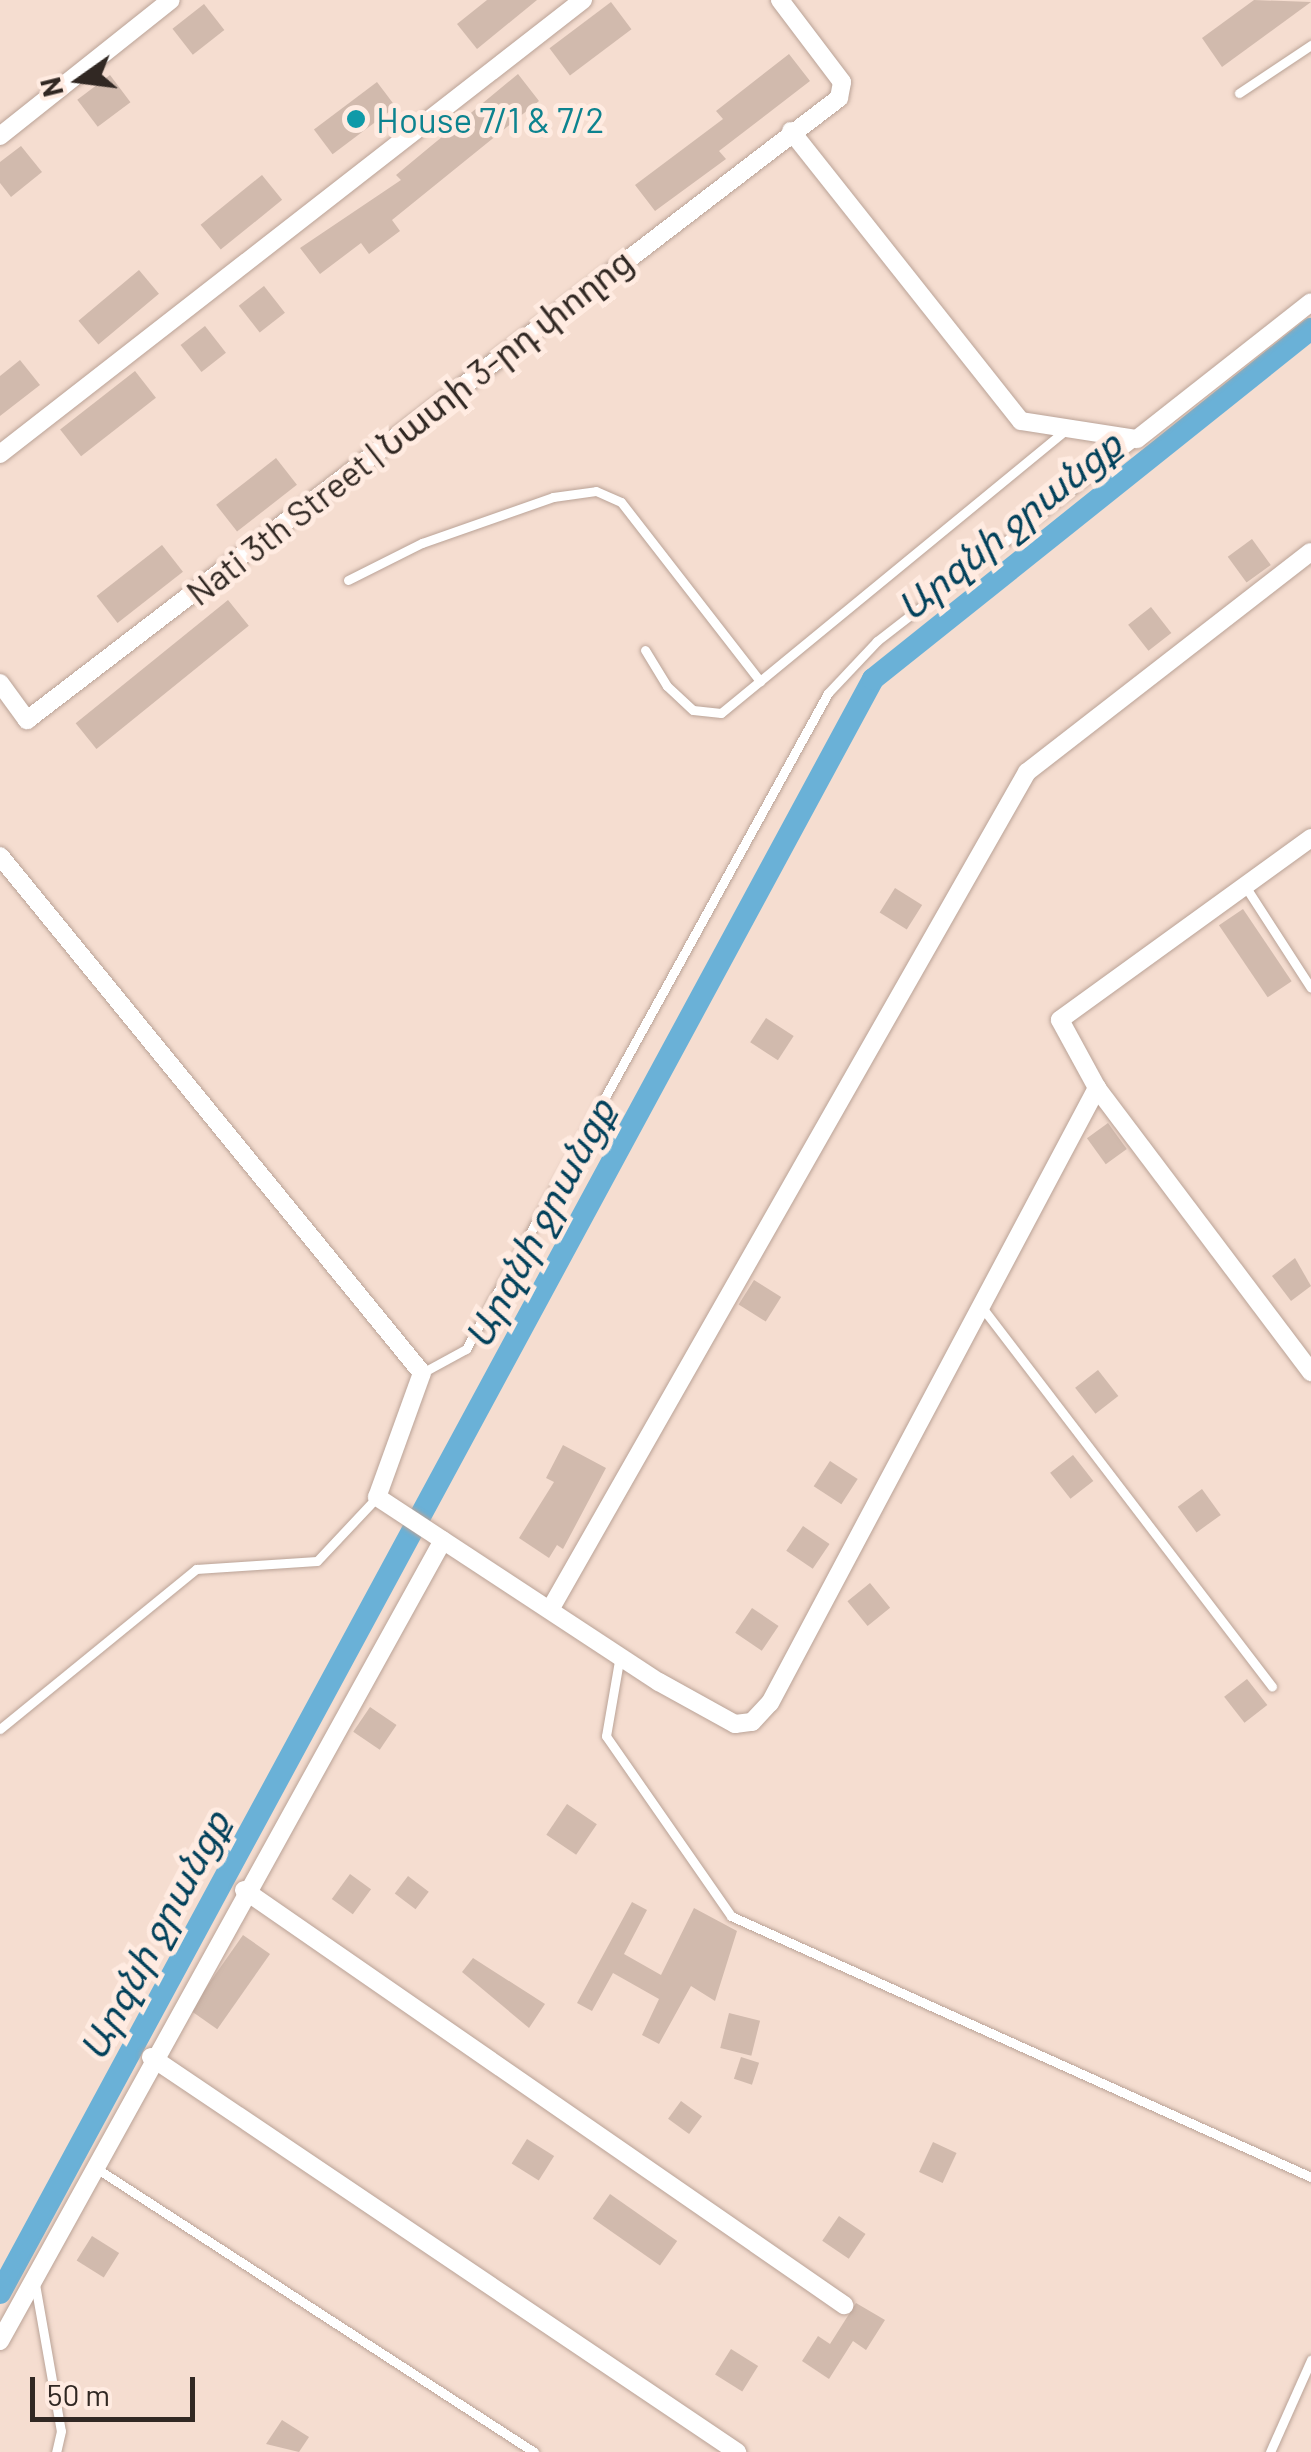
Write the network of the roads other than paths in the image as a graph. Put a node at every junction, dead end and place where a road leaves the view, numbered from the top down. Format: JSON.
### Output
{"nodes":[{"id":1,"x":172,"y":0,"type":"edge"},
{"id":2,"x":583,"y":0,"type":"edge"},
{"id":3,"x":780,"y":0,"type":"edge"},
{"id":4,"x":1311,"y":44,"type":"edge"},
{"id":5,"x":1239,"y":93,"type":"dead end"},
{"id":6,"x":791,"y":131,"type":"junction"},
{"id":7,"x":0,"y":136,"type":"edge"},
{"id":8,"x":1311,"y":302,"type":"edge"},
{"id":9,"x":1066,"y":430,"type":"junction"},
{"id":10,"x":1137,"y":439,"type":"junction"},
{"id":11,"x":0,"y":454,"type":"edge"},
{"id":12,"x":1311,"y":552,"type":"edge"},
{"id":13,"x":348,"y":580,"type":"dead end"},
{"id":14,"x":645,"y":650,"type":"dead end"},
{"id":15,"x":760,"y":681,"type":"junction"},
{"id":16,"x":0,"y":683,"type":"edge"},
{"id":17,"x":1311,"y":838,"type":"edge"},
{"id":18,"x":0,"y":856,"type":"edge"},
{"id":19,"x":1245,"y":886,"type":"junction"},
{"id":20,"x":1311,"y":988,"type":"edge"},
{"id":21,"x":1098,"y":1088,"type":"junction"},
{"id":22,"x":981,"y":1306,"type":"junction"},
{"id":23,"x":1311,"y":1372,"type":"edge"},
{"id":24,"x":422,"y":1373,"type":"junction"},
{"id":25,"x":377,"y":1497,"type":"junction"},
{"id":26,"x":435,"y":1535,"type":"junction"},
{"id":27,"x":551,"y":1608,"type":"junction"},
{"id":28,"x":620,"y":1655,"type":"junction"},
{"id":29,"x":1272,"y":1687,"type":"dead end"},
{"id":30,"x":0,"y":1730,"type":"edge"},
{"id":31,"x":244,"y":1890,"type":"junction"},
{"id":32,"x":151,"y":2058,"type":"junction"},
{"id":33,"x":92,"y":2165,"type":"junction"},
{"id":34,"x":1311,"y":2177,"type":"edge"},
{"id":35,"x":33,"y":2277,"type":"junction"},
{"id":36,"x":844,"y":2305,"type":"dead end"},
{"id":37,"x":0,"y":2340,"type":"edge"},
{"id":38,"x":1311,"y":2360,"type":"edge"},
{"id":39,"x":731,"y":2450,"type":"edge"},
{"id":40,"x":56,"y":2452,"type":"edge"},
{"id":41,"x":534,"y":2452,"type":"edge"},
{"id":42,"x":1270,"y":2452,"type":"edge"}],
"edges":[{"from":1,"to":7,"type":"street"},
{"from":2,"to":11,"type":"street"},
{"from":3,"to":6,"type":"street","name":"Nati 3th Street | Նատի 3-րդ փողոց"},
{"from":4,"to":5,"type":"lane"},
{"from":6,"to":9,"type":"street"},
{"from":6,"to":16,"type":"street","name":"Nati 3th Street | Նատի 3-րդ փողոց"},
{"from":8,"to":10,"type":"street"},
{"from":9,"to":10,"type":"street"},
{"from":9,"to":15,"type":"lane"},
{"from":10,"to":24,"type":"lane"},
{"from":12,"to":27,"type":"street"},
{"from":13,"to":15,"type":"lane"},
{"from":14,"to":15,"type":"lane"},
{"from":17,"to":19,"type":"street"},
{"from":18,"to":24,"type":"street"},
{"from":19,"to":20,"type":"lane"},
{"from":19,"to":21,"type":"street"},
{"from":21,"to":22,"type":"street"},
{"from":21,"to":23,"type":"street"},
{"from":22,"to":28,"type":"street"},
{"from":22,"to":29,"type":"lane"},
{"from":24,"to":25,"type":"street"},
{"from":25,"to":26,"type":"street"},
{"from":25,"to":30,"type":"lane"},
{"from":26,"to":27,"type":"street"},
{"from":26,"to":31,"type":"street"},
{"from":27,"to":28,"type":"street"},
{"from":28,"to":34,"type":"lane"},
{"from":31,"to":32,"type":"street"},
{"from":31,"to":36,"type":"street"},
{"from":32,"to":33,"type":"street"},
{"from":32,"to":39,"type":"street"},
{"from":33,"to":35,"type":"street"},
{"from":33,"to":41,"type":"lane"},
{"from":35,"to":37,"type":"street"},
{"from":35,"to":40,"type":"lane"},
{"from":38,"to":42,"type":"lane"}]}
